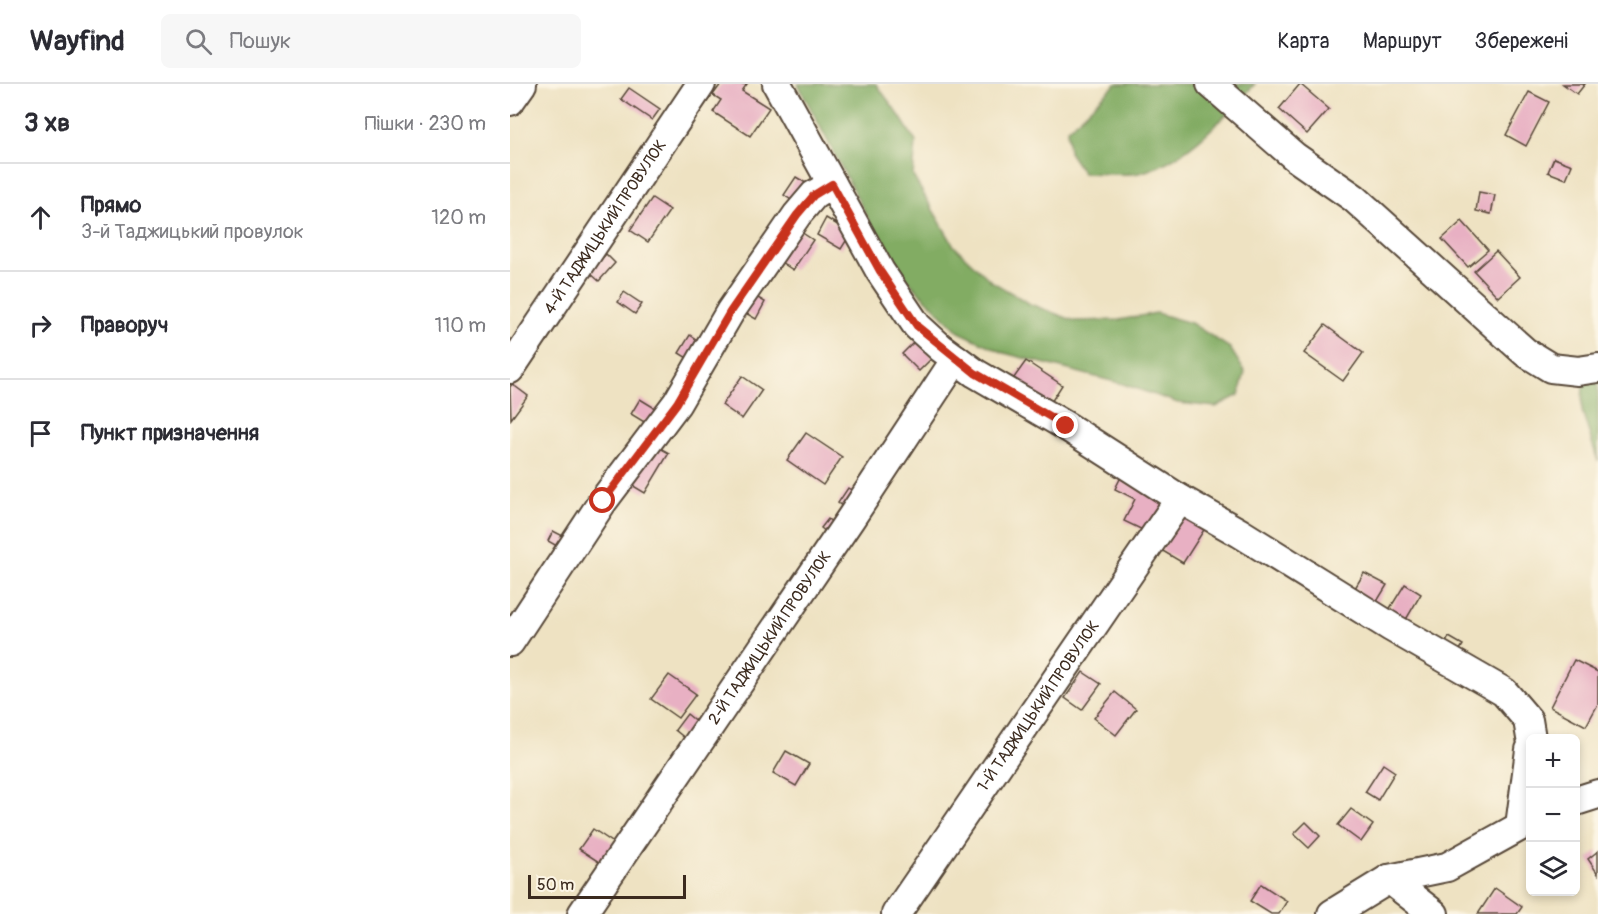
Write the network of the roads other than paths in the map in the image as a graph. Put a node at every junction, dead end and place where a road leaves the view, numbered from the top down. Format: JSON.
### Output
{"nodes":[{"id":1,"x":522,"y":84,"type":"edge"},
{"id":2,"x":701,"y":84,"type":"edge"},
{"id":3,"x":777,"y":84,"type":"edge"},
{"id":4,"x":1211,"y":84,"type":"edge"},
{"id":5,"x":510,"y":101,"type":"edge"},
{"id":6,"x":832,"y":184,"type":"junction"},
{"id":7,"x":956,"y":359,"type":"junction"},
{"id":8,"x":1598,"y":368,"type":"edge"},
{"id":9,"x":510,"y":369,"type":"edge"},
{"id":10,"x":1180,"y":499,"type":"junction"},
{"id":11,"x":510,"y":642,"type":"edge"},
{"id":12,"x":1530,"y":734,"type":"edge"},
{"id":13,"x":1527,"y":788,"type":"edge"},
{"id":14,"x":1598,"y":794,"type":"edge"},
{"id":15,"x":1580,"y":799,"type":"edge"},
{"id":16,"x":1525,"y":823,"type":"edge"},
{"id":17,"x":1389,"y":879,"type":"junction"},
{"id":18,"x":582,"y":914,"type":"edge"},
{"id":19,"x":896,"y":914,"type":"edge"},
{"id":20,"x":1332,"y":914,"type":"edge"},
{"id":21,"x":1434,"y":914,"type":"edge"}],
"edges":[{"from":1,"to":5,"type":"street"},
{"from":2,"to":9,"type":"street","name":"4-Й ТАДЖИЦЬКИЙ ПРОВУЛОК"},
{"from":3,"to":6,"type":"street"},
{"from":4,"to":8,"type":"street"},
{"from":6,"to":7,"type":"street"},
{"from":6,"to":11,"type":"street"},
{"from":7,"to":10,"type":"street"},
{"from":7,"to":18,"type":"street","name":"2-Й ТАДЖИЦЬКИЙ ПРОВУЛОК"},
{"from":10,"to":12,"type":"street"},
{"from":10,"to":19,"type":"street","name":"1-Й ТАДЖИЦЬКИЙ ПРОВУЛОК"},
{"from":13,"to":16,"type":"street"},
{"from":14,"to":15,"type":"street"},
{"from":16,"to":17,"type":"street"},
{"from":17,"to":20,"type":"street"},
{"from":17,"to":21,"type":"street"}]}
